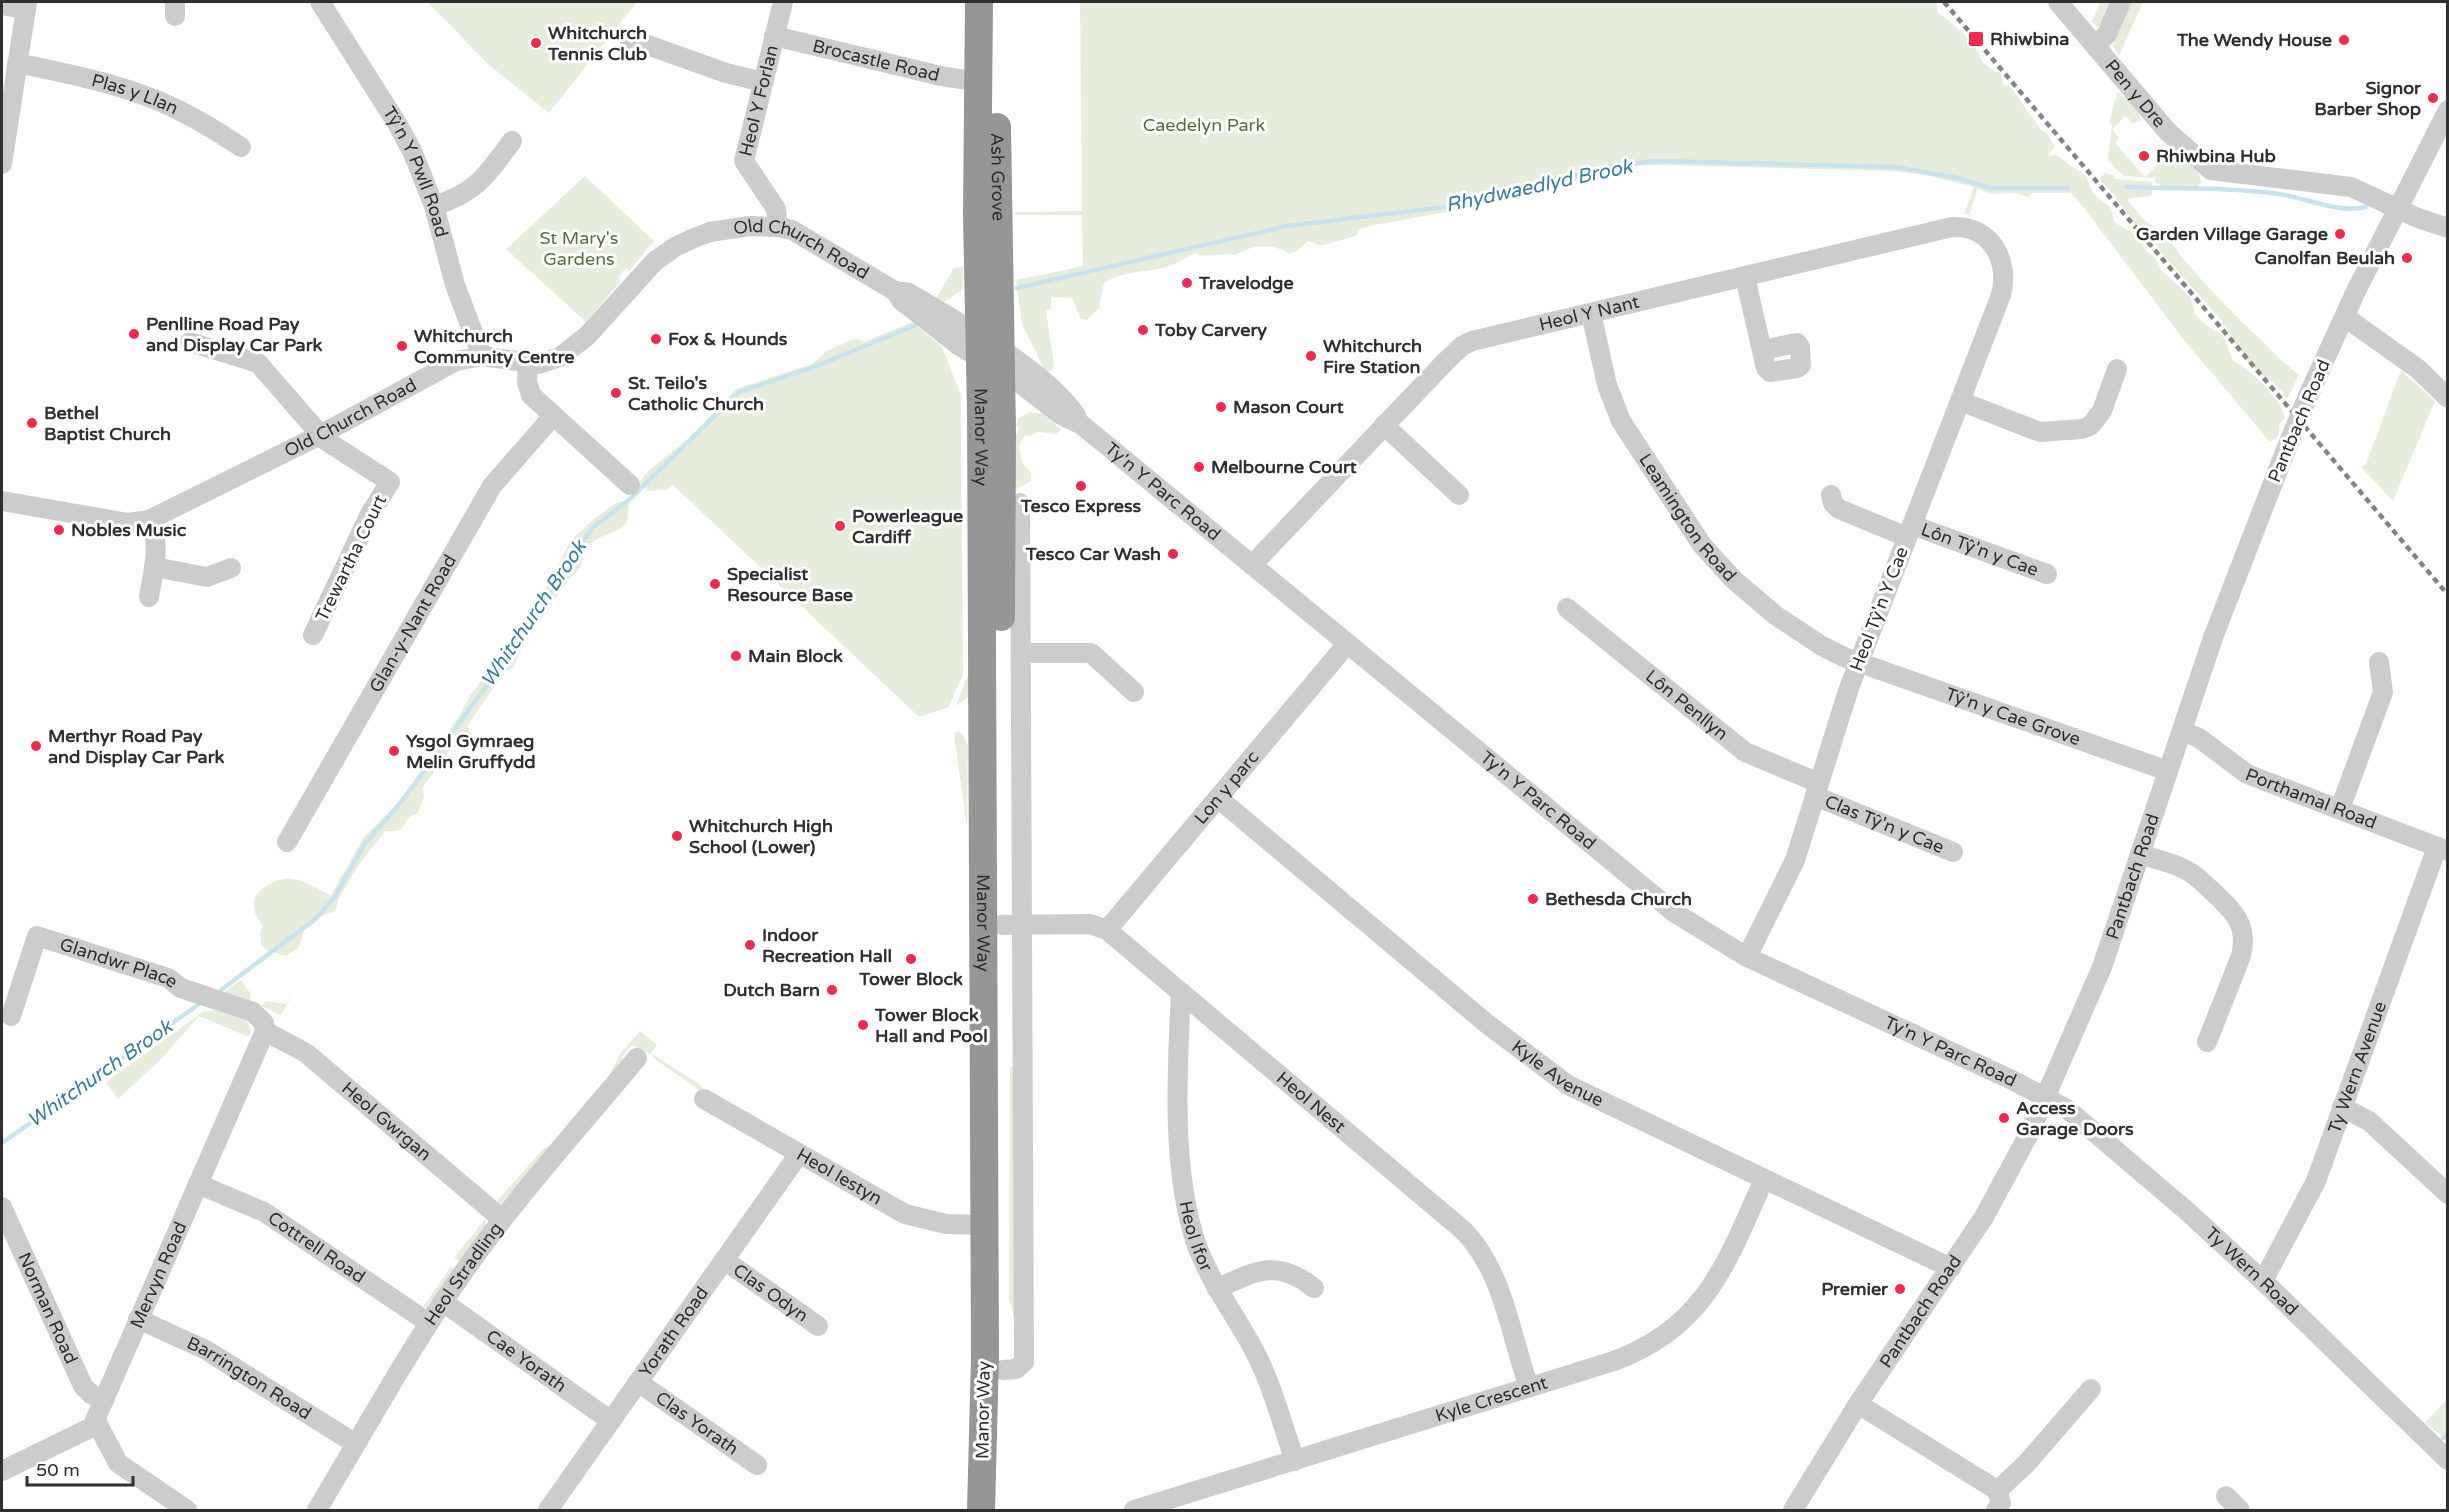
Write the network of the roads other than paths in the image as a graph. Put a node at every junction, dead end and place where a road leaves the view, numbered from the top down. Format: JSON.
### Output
{"nodes":[{"id":1,"x":320,"y":2,"type":"edge"},
{"id":2,"x":783,"y":2,"type":"edge"},
{"id":3,"x":979,"y":2,"type":"edge"},
{"id":4,"x":996,"y":2,"type":"edge"},
{"id":5,"x":2058,"y":2,"type":"edge"},
{"id":6,"x":2121,"y":2,"type":"edge"},
{"id":7,"x":2,"y":5,"type":"edge"},
{"id":8,"x":27,"y":6,"type":"edge"},
{"id":9,"x":774,"y":36,"type":"junction"},
{"id":10,"x":630,"y":43,"type":"dead end"},
{"id":11,"x":2095,"y":46,"type":"junction"},
{"id":12,"x":17,"y":63,"type":"junction"},
{"id":13,"x":763,"y":82,"type":"junction"},
{"id":14,"x":978,"y":82,"type":"junction"},
{"id":15,"x":2448,"y":110,"type":"edge"},
{"id":16,"x":512,"y":141,"type":"dead end"},
{"id":17,"x":241,"y":147,"type":"dead end"},
{"id":18,"x":2,"y":164,"type":"edge"},
{"id":19,"x":434,"y":206,"type":"junction"},
{"id":20,"x":2397,"y":208,"type":"junction"},
{"id":21,"x":778,"y":227,"type":"junction"},
{"id":22,"x":2448,"y":228,"type":"edge"},
{"id":23,"x":2002,"y":259,"type":"joint"},
{"id":24,"x":1745,"y":277,"type":"junction"},
{"id":25,"x":1591,"y":314,"type":"junction"},
{"id":26,"x":2345,"y":317,"type":"junction"},
{"id":27,"x":190,"y":342,"type":"dead end"},
{"id":28,"x":1762,"y":350,"type":"dead end"},
{"id":29,"x":990,"y":354,"type":"junction"},
{"id":30,"x":482,"y":356,"type":"junction"},
{"id":31,"x":528,"y":364,"type":"junction"},
{"id":32,"x":2117,"y":369,"type":"dead end"},
{"id":33,"x":2448,"y":398,"type":"edge"},
{"id":34,"x":1960,"y":401,"type":"junction"},
{"id":35,"x":553,"y":416,"type":"junction"},
{"id":36,"x":1384,"y":425,"type":"junction"},
{"id":37,"x":321,"y":435,"type":"junction"},
{"id":38,"x":630,"y":485,"type":"dead end"},
{"id":39,"x":1459,"y":495,"type":"dead end"},
{"id":40,"x":1831,"y":495,"type":"dead end"},
{"id":41,"x":2,"y":501,"type":"edge"},
{"id":42,"x":1020,"y":503,"type":"dead end"},
{"id":43,"x":149,"y":520,"type":"junction"},
{"id":44,"x":1909,"y":531,"type":"junction"},
{"id":45,"x":1252,"y":565,"type":"junction"},
{"id":46,"x":154,"y":567,"type":"junction"},
{"id":47,"x":231,"y":568,"type":"dead end"},
{"id":48,"x":2048,"y":574,"type":"dead end"},
{"id":49,"x":149,"y":597,"type":"dead end"},
{"id":50,"x":1567,"y":608,"type":"dead end"},
{"id":51,"x":313,"y":635,"type":"dead end"},
{"id":52,"x":1347,"y":644,"type":"junction"},
{"id":53,"x":1021,"y":653,"type":"junction"},
{"id":54,"x":1858,"y":662,"type":"junction"},
{"id":55,"x":2379,"y":662,"type":"dead end"},
{"id":56,"x":1134,"y":692,"type":"dead end"},
{"id":57,"x":2182,"y":731,"type":"junction"},
{"id":58,"x":2168,"y":771,"type":"junction"},
{"id":59,"x":1817,"y":789,"type":"junction"},
{"id":60,"x":1218,"y":798,"type":"junction"},
{"id":61,"x":2340,"y":809,"type":"junction"},
{"id":62,"x":287,"y":842,"type":"dead end"},
{"id":63,"x":2442,"y":849,"type":"edge"},
{"id":64,"x":1953,"y":852,"type":"dead end"},
{"id":65,"x":2140,"y":854,"type":"junction"},
{"id":66,"x":1011,"y":925,"type":"junction"},
{"id":67,"x":1107,"y":930,"type":"junction"},
{"id":68,"x":1747,"y":957,"type":"junction"},
{"id":69,"x":1181,"y":992,"type":"junction"},
{"id":70,"x":11,"y":1016,"type":"dead end"},
{"id":71,"x":265,"y":1031,"type":"junction"},
{"id":72,"x":2207,"y":1042,"type":"dead end"},
{"id":73,"x":637,"y":1058,"type":"dead end"},
{"id":74,"x":2045,"y":1096,"type":"junction"},
{"id":75,"x":704,"y":1099,"type":"dead end"},
{"id":76,"x":2342,"y":1107,"type":"junction"},
{"id":77,"x":799,"y":1154,"type":"junction"},
{"id":78,"x":1764,"y":1179,"type":"junction"},
{"id":79,"x":198,"y":1184,"type":"junction"},
{"id":80,"x":2448,"y":1194,"type":"edge"},
{"id":81,"x":2,"y":1207,"type":"edge"},
{"id":82,"x":502,"y":1219,"type":"junction"},
{"id":83,"x":984,"y":1225,"type":"junction"},
{"id":84,"x":724,"y":1260,"type":"junction"},
{"id":85,"x":1950,"y":1268,"type":"junction"},
{"id":86,"x":2263,"y":1281,"type":"junction"},
{"id":87,"x":1314,"y":1288,"type":"dead end"},
{"id":88,"x":1217,"y":1289,"type":"junction"},
{"id":89,"x":443,"y":1302,"type":"junction"},
{"id":90,"x":138,"y":1319,"type":"junction"},
{"id":91,"x":429,"y":1323,"type":"junction"},
{"id":92,"x":818,"y":1326,"type":"dead end"},
{"id":93,"x":638,"y":1382,"type":"junction"},
{"id":94,"x":1529,"y":1387,"type":"junction"},
{"id":95,"x":2091,"y":1389,"type":"dead end"},
{"id":96,"x":104,"y":1400,"type":"junction"},
{"id":97,"x":1858,"y":1404,"type":"junction"},
{"id":98,"x":96,"y":1421,"type":"junction"},
{"id":99,"x":611,"y":1421,"type":"junction"},
{"id":100,"x":356,"y":1444,"type":"junction"},
{"id":101,"x":2448,"y":1460,"type":"edge"},
{"id":102,"x":1295,"y":1461,"type":"junction"},
{"id":103,"x":757,"y":1465,"type":"dead end"},
{"id":104,"x":2,"y":1471,"type":"edge"},
{"id":105,"x":2226,"y":1496,"type":"dead end"},
{"id":106,"x":2002,"y":1504,"type":"edge"},
{"id":107,"x":187,"y":1510,"type":"edge"},
{"id":108,"x":317,"y":1510,"type":"edge"},
{"id":109,"x":548,"y":1510,"type":"edge"},
{"id":110,"x":981,"y":1510,"type":"edge"},
{"id":111,"x":1000,"y":1510,"type":"edge"},
{"id":112,"x":1134,"y":1510,"type":"edge"},
{"id":113,"x":1793,"y":1510,"type":"edge"},
{"id":114,"x":2240,"y":1510,"type":"edge"}],
"edges":[{"from":1,"to":19,"type":"street","name":"Tŷ'n Y Pwll Road"},
{"from":2,"to":9,"type":"street","name":"Heol Y Forlan"},
{"from":3,"to":14,"type":"highway","name":"Ash Grove"},
{"from":4,"to":29,"type":"highway","name":"Ash Grove"},
{"from":5,"to":11,"type":"street","name":"Pen y Dre"},
{"from":6,"to":11,"type":"street"},
{"from":7,"to":8,"type":"street"},
{"from":8,"to":12,"type":"street"},
{"from":9,"to":13,"type":"street","name":"Heol Y Forlan"},
{"from":9,"to":14,"type":"street","name":"Brocastle Road"},
{"from":10,"to":13,"type":"street"},
{"from":11,"to":20,"type":"street","name":"Pen y Dre"},
{"from":12,"to":17,"type":"street","name":"Plas y Llan"},
{"from":12,"to":18,"type":"street"},
{"from":13,"to":21,"type":"street","name":"Heol Y Forlan"},
{"from":14,"to":29,"type":"highway","name":"Ash Grove"},
{"from":15,"to":20,"type":"street","name":"Pantbach Road"},
{"from":16,"to":19,"type":"street"},
{"from":19,"to":30,"type":"street","name":"Tŷ'n Y Pwll Road"},
{"from":20,"to":22,"type":"street","name":"Pen y Dre"},
{"from":20,"to":26,"type":"street","name":"Pantbach Road"},
{"from":21,"to":29,"type":"street","name":"Old Church Road"},
{"from":21,"to":31,"type":"street","name":"Old Church Road"},
{"from":23,"to":24,"type":"street","name":"Heol Y Nant"},
{"from":23,"to":34,"type":"street","name":"Heol Tŷ'n Y Cae"},
{"from":24,"to":25,"type":"street","name":"Heol Y Nant"},
{"from":24,"to":28,"type":"street"},
{"from":25,"to":36,"type":"street","name":"Heol Y Nant"},
{"from":25,"to":54,"type":"street","name":"Leamington Road"},
{"from":26,"to":33,"type":"street"},
{"from":26,"to":57,"type":"street","name":"Pantbach Road","bridge":true},
{"from":27,"to":37,"type":"street"},
{"from":29,"to":45,"type":"street","name":"Ty'n Y Parc Road"},
{"from":29,"to":66,"type":"highway","name":"Manor Way"},
{"from":29,"to":83,"type":"highway","name":"Manor Way"},
{"from":30,"to":31,"type":"street","name":"Old Church Road"},
{"from":30,"to":37,"type":"street","name":"Old Church Road"},
{"from":31,"to":35,"type":"street"},
{"from":32,"to":34,"type":"street"},
{"from":34,"to":44,"type":"street","name":"Heol Tŷ'n Y Cae"},
{"from":35,"to":38,"type":"street"},
{"from":35,"to":62,"type":"street","name":"Glan-y-Nant Road"},
{"from":36,"to":39,"type":"street"},
{"from":36,"to":45,"type":"street","name":"Heol Y Nant"},
{"from":37,"to":43,"type":"street","name":"Old Church Road"},
{"from":37,"to":51,"type":"street","name":"Trewartha Court"},
{"from":40,"to":44,"type":"street","name":"Lôn Tŷ'n y Cae"},
{"from":41,"to":43,"type":"street","name":"Old Church Road"},
{"from":42,"to":53,"type":"street","name":"Manor Way"},
{"from":43,"to":46,"type":"street"},
{"from":44,"to":48,"type":"street","name":"Lôn Tŷ'n y Cae"},
{"from":44,"to":54,"type":"street","name":"Heol Tŷ'n Y Cae"},
{"from":45,"to":52,"type":"street","name":"Ty'n Y Parc Road"},
{"from":46,"to":47,"type":"street"},
{"from":46,"to":49,"type":"street"},
{"from":50,"to":59,"type":"street","name":"Lôn Penllyn"},
{"from":52,"to":60,"type":"street","name":"Lon y parc"},
{"from":52,"to":68,"type":"street","name":"Ty'n Y Parc Road"},
{"from":53,"to":56,"type":"street"},
{"from":53,"to":66,"type":"street","name":"Manor Way"},
{"from":54,"to":58,"type":"street","name":"Tŷ'n y Cae Grove"},
{"from":54,"to":59,"type":"street","name":"Heol Tŷ'n Y Cae"},
{"from":55,"to":61,"type":"street"},
{"from":57,"to":58,"type":"street","name":"Pantbach Road"},
{"from":57,"to":61,"type":"street","name":"Porthamal Road"},
{"from":58,"to":65,"type":"street","name":"Pantbach Road"},
{"from":59,"to":64,"type":"street","name":"Clas Tŷ'n y Cae"},
{"from":59,"to":68,"type":"street","name":"Heol Tŷ'n Y Cae"},
{"from":60,"to":67,"type":"street","name":"Lon y parc"},
{"from":60,"to":78,"type":"street","name":"Kyle Avenue"},
{"from":61,"to":63,"type":"street","name":"Porthamal Road"},
{"from":63,"to":76,"type":"street","name":"Ty Wern Avenue"},
{"from":65,"to":72,"type":"street"},
{"from":65,"to":74,"type":"street","name":"Pantbach Road"},
{"from":66,"to":67,"type":"street","name":"Heol Nest"},
{"from":66,"to":111,"type":"highway","name":"Manor Way"},
{"from":67,"to":69,"type":"street","name":"Heol Nest"},
{"from":68,"to":74,"type":"street","name":"Ty'n Y Parc Road"},
{"from":69,"to":88,"type":"street","name":"Heol Ifor"},
{"from":69,"to":94,"type":"street","name":"Heol Nest"},
{"from":70,"to":71,"type":"street","name":"Glandwr Place"},
{"from":71,"to":79,"type":"street","name":"Mervyn Road"},
{"from":71,"to":82,"type":"street","name":"Heol Gwrgan"},
{"from":73,"to":82,"type":"street","name":"Heol Stradling"},
{"from":74,"to":85,"type":"street","name":"Pantbach Road"},
{"from":74,"to":86,"type":"street","name":"Ty Wern Road"},
{"from":75,"to":77,"type":"street","name":"Heol Iestyn"},
{"from":76,"to":80,"type":"street"},
{"from":76,"to":86,"type":"street","name":"Ty Wern Avenue"},
{"from":77,"to":83,"type":"street","name":"Heol Iestyn"},
{"from":77,"to":84,"type":"street","name":"Yorath Road"},
{"from":78,"to":85,"type":"street","name":"Kyle Avenue"},
{"from":78,"to":94,"type":"street","name":"Kyle Crescent"},
{"from":79,"to":90,"type":"street","name":"Mervyn Road"},
{"from":79,"to":91,"type":"street","name":"Cottrell Road"},
{"from":81,"to":96,"type":"street","name":"Norman Road"},
{"from":82,"to":89,"type":"street","name":"Heol Stradling"},
{"from":83,"to":110,"type":"highway","name":"Manor Way"},
{"from":84,"to":92,"type":"street","name":"Clas Odyn"},
{"from":84,"to":93,"type":"street","name":"Yorath Road"},
{"from":85,"to":97,"type":"street","name":"Pantbach Road"},
{"from":86,"to":101,"type":"street","name":"Ty Wern Road"},
{"from":87,"to":88,"type":"street"},
{"from":88,"to":102,"type":"street","name":"Heol Ifor"},
{"from":89,"to":91,"type":"street","name":"Heol Stradling"},
{"from":89,"to":99,"type":"street","name":"Cae Yorath"},
{"from":90,"to":96,"type":"street","name":"Mervyn Road"},
{"from":90,"to":100,"type":"street","name":"Barrington Road"},
{"from":91,"to":100,"type":"street","name":"Heol Stradling"},
{"from":93,"to":99,"type":"street","name":"Yorath Road"},
{"from":93,"to":103,"type":"street","name":"Clas Yorath"},
{"from":94,"to":102,"type":"street","name":"Kyle Crescent"},
{"from":95,"to":106,"type":"street"},
{"from":96,"to":98,"type":"street","name":"Mervyn Road"},
{"from":97,"to":106,"type":"street"},
{"from":97,"to":113,"type":"street","name":"Pantbach Road"},
{"from":98,"to":104,"type":"street"},
{"from":98,"to":107,"type":"street"},
{"from":99,"to":109,"type":"street","name":"Yorath Road"},
{"from":100,"to":108,"type":"street","name":"Heol Stradling"},
{"from":102,"to":112,"type":"street","name":"Kyle Crescent"},
{"from":105,"to":114,"type":"street"}]}
